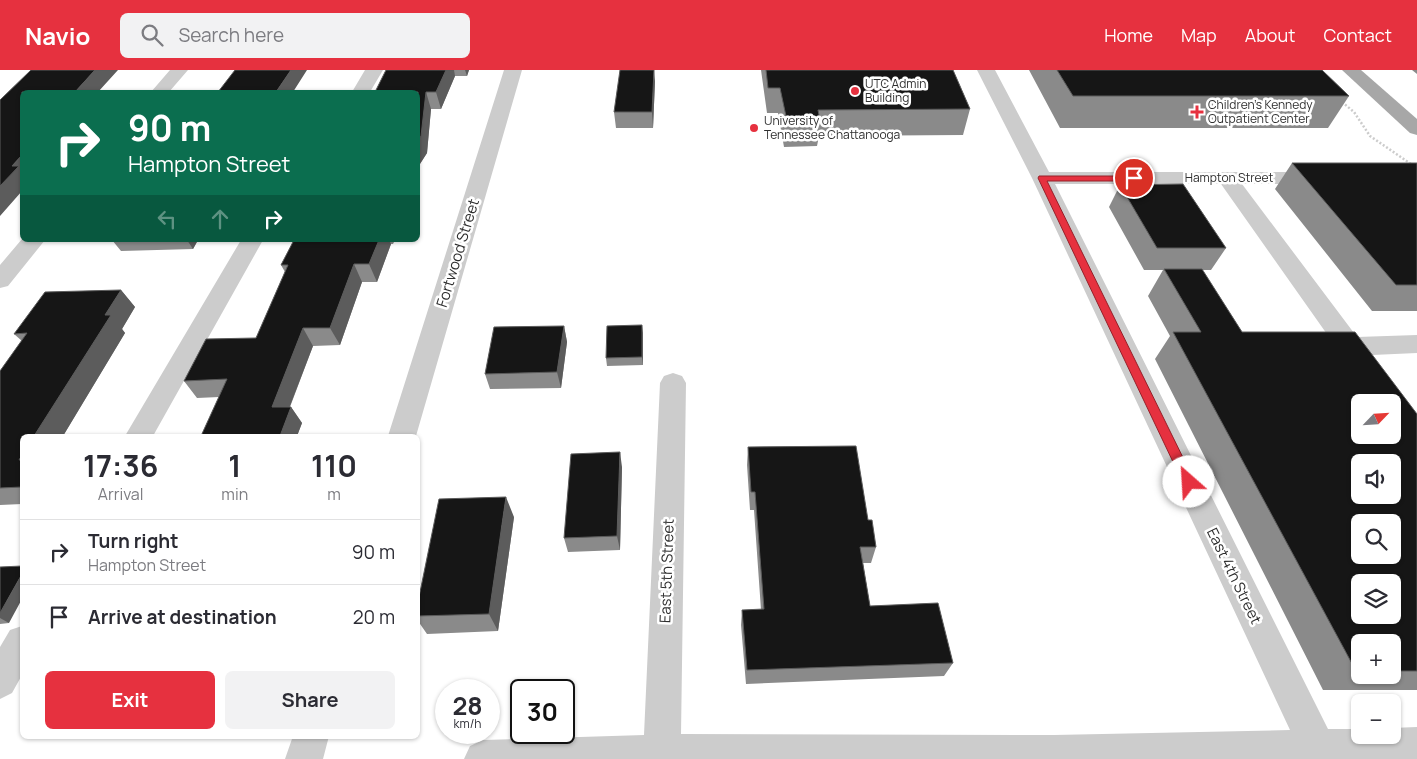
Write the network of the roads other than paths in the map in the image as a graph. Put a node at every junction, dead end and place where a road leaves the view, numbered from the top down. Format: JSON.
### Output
{"nodes":[{"id":1,"x":179,"y":70,"type":"edge"},
{"id":2,"x":374,"y":70,"type":"edge"},
{"id":3,"x":513,"y":70,"type":"edge"},
{"id":4,"x":986,"y":70,"type":"edge"},
{"id":5,"x":1352,"y":70,"type":"edge"},
{"id":6,"x":162,"y":90,"type":"edge"},
{"id":7,"x":363,"y":90,"type":"edge"},
{"id":8,"x":1417,"y":130,"type":"edge"},
{"id":9,"x":1342,"y":177,"type":"edge"},
{"id":10,"x":1042,"y":178,"type":"junction"},
{"id":11,"x":1227,"y":178,"type":"junction"},
{"id":12,"x":32,"y":242,"type":"edge"},
{"id":13,"x":251,"y":242,"type":"edge"},
{"id":14,"x":0,"y":280,"type":"edge"},
{"id":15,"x":1417,"y":344,"type":"edge"},
{"id":16,"x":1323,"y":347,"type":"edge"},
{"id":17,"x":1350,"y":347,"type":"junction"},
{"id":18,"x":673,"y":383,"type":"dead end"},
{"id":19,"x":140,"y":434,"type":"edge"},
{"id":20,"x":403,"y":434,"type":"edge"},
{"id":21,"x":20,"y":646,"type":"edge"},
{"id":22,"x":0,"y":682,"type":"edge"},
{"id":23,"x":310,"y":739,"type":"edge"},
{"id":24,"x":1417,"y":746,"type":"edge"},
{"id":25,"x":1320,"y":754,"type":"edge"},
{"id":26,"x":662,"y":756,"type":"edge"},
{"id":27,"x":304,"y":759,"type":"edge"},
{"id":28,"x":483,"y":759,"type":"edge"}],
"edges":[{"from":1,"to":6,"type":"street"},
{"from":2,"to":7,"type":"street"},
{"from":3,"to":20,"type":"street","name":"Fortwood Street"},
{"from":4,"to":10,"type":"street","name":"East 4th Street"},
{"from":5,"to":8,"type":"main road"},
{"from":9,"to":11,"type":"street","name":"Hampton Street"},
{"from":10,"to":11,"type":"street","name":"Hampton Street"},
{"from":10,"to":25,"type":"street","name":"East 4th Street"},
{"from":11,"to":17,"type":"street"},
{"from":12,"to":14,"type":"street"},
{"from":13,"to":19,"type":"street"},
{"from":15,"to":17,"type":"street"},
{"from":16,"to":17,"type":"street"},
{"from":18,"to":26,"type":"street","name":"East 5th Street"},
{"from":21,"to":22,"type":"street"},
{"from":23,"to":27,"type":"street"},
{"from":24,"to":25,"type":"street"},
{"from":25,"to":26,"type":"street"},
{"from":26,"to":28,"type":"street"}]}
